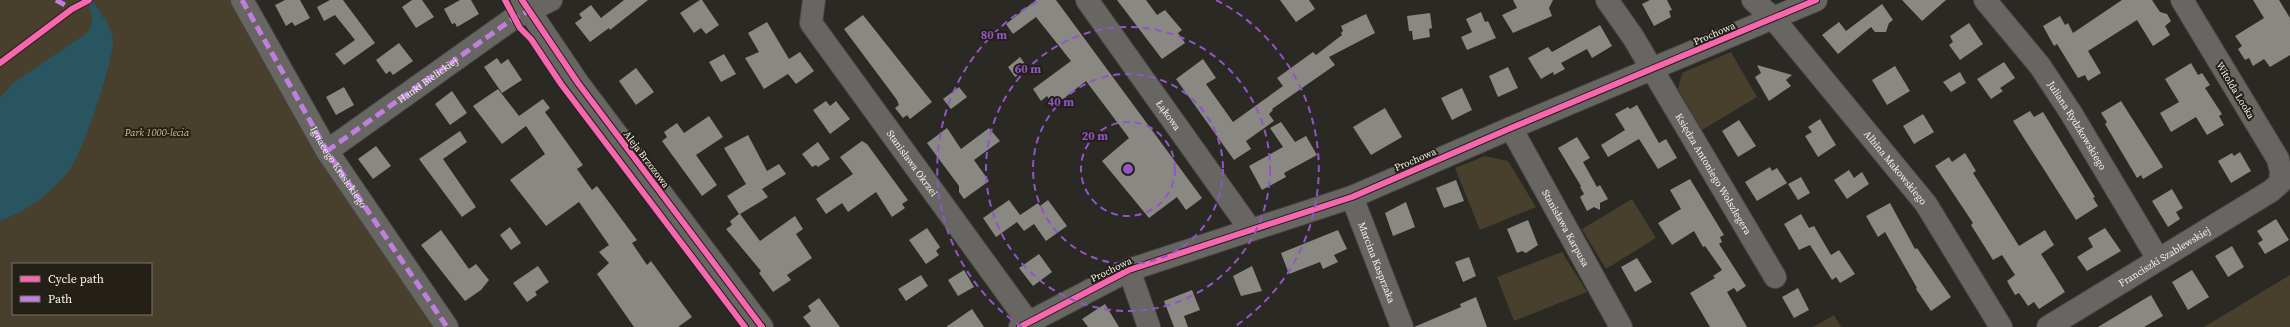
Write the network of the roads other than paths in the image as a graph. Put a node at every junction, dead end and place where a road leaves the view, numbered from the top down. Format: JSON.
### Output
{"nodes":[{"id":1,"x":242,"y":0,"type":"edge"},
{"id":2,"x":551,"y":0,"type":"edge"},
{"id":3,"x":814,"y":0,"type":"edge"},
{"id":4,"x":1087,"y":0,"type":"edge"},
{"id":5,"x":1607,"y":0,"type":"edge"},
{"id":6,"x":1753,"y":0,"type":"edge"},
{"id":7,"x":1816,"y":0,"type":"edge"},
{"id":8,"x":1985,"y":0,"type":"edge"},
{"id":9,"x":2182,"y":0,"type":"edge"},
{"id":10,"x":526,"y":6,"type":"edge"},
{"id":11,"x":1773,"y":18,"type":"junction"},
{"id":12,"x":1652,"y":70,"type":"junction"},
{"id":13,"x":1511,"y":128,"type":"junction"},
{"id":14,"x":327,"y":151,"type":"junction"},
{"id":15,"x":2280,"y":183,"type":"joint"},
{"id":16,"x":1352,"y":197,"type":"junction"},
{"id":17,"x":1250,"y":229,"type":"junction"},
{"id":18,"x":2158,"y":259,"type":"junction"},
{"id":19,"x":1129,"y":270,"type":"junction"},
{"id":20,"x":1775,"y":277,"type":"dead end"},
{"id":21,"x":1024,"y":324,"type":"edge"},
{"id":22,"x":447,"y":327,"type":"edge"},
{"id":23,"x":762,"y":327,"type":"edge"},
{"id":24,"x":1149,"y":327,"type":"edge"},
{"id":25,"x":1402,"y":327,"type":"edge"},
{"id":26,"x":1621,"y":327,"type":"edge"},
{"id":27,"x":2001,"y":327,"type":"edge"},
{"id":28,"x":2048,"y":327,"type":"edge"}],
"edges":[{"from":1,"to":14,"type":"street","name":"Ignacego Krasickiego"},
{"from":2,"to":10,"type":"street"},
{"from":3,"to":21,"type":"street","name":"Stanisława Okrzei"},
{"from":4,"to":17,"type":"street","name":"Łąkowa"},
{"from":5,"to":12,"type":"street","name":"Księdza Antoniego Wolszlegera"},
{"from":6,"to":11,"type":"street","name":"Albina Makowskiego"},
{"from":7,"to":11,"type":"street","name":"Prochowa"},
{"from":8,"to":18,"type":"street","name":"Juliana Rydzkowskiego"},
{"from":9,"to":15,"type":"street","name":"Witolda Looka"},
{"from":10,"to":14,"type":"street","name":"Hanki Bielickiej"},
{"from":10,"to":23,"type":"street","name":"Aleja Brzozowa"},
{"from":11,"to":12,"type":"street","name":"Prochowa"},
{"from":11,"to":27,"type":"street","name":"Albina Makowskiego"},
{"from":12,"to":13,"type":"street","name":"Prochowa"},
{"from":12,"to":20,"type":"street","name":"Księdza Antoniego Wolszlegera"},
{"from":13,"to":16,"type":"street","name":"Prochowa"},
{"from":13,"to":26,"type":"street","name":"Stanisława Karpusa"},
{"from":14,"to":22,"type":"street","name":"Ignacego Krasickiego"},
{"from":15,"to":18,"type":"street","name":"Franciszki Szablewskiej"},
{"from":16,"to":17,"type":"street","name":"Prochowa"},
{"from":16,"to":25,"type":"street","name":"Marcina Kasprzaka"},
{"from":17,"to":19,"type":"street","name":"Prochowa"},
{"from":18,"to":28,"type":"street","name":"Franciszki Szablewskiej"},
{"from":19,"to":21,"type":"street","name":"Prochowa"},
{"from":19,"to":24,"type":"street"}]}
